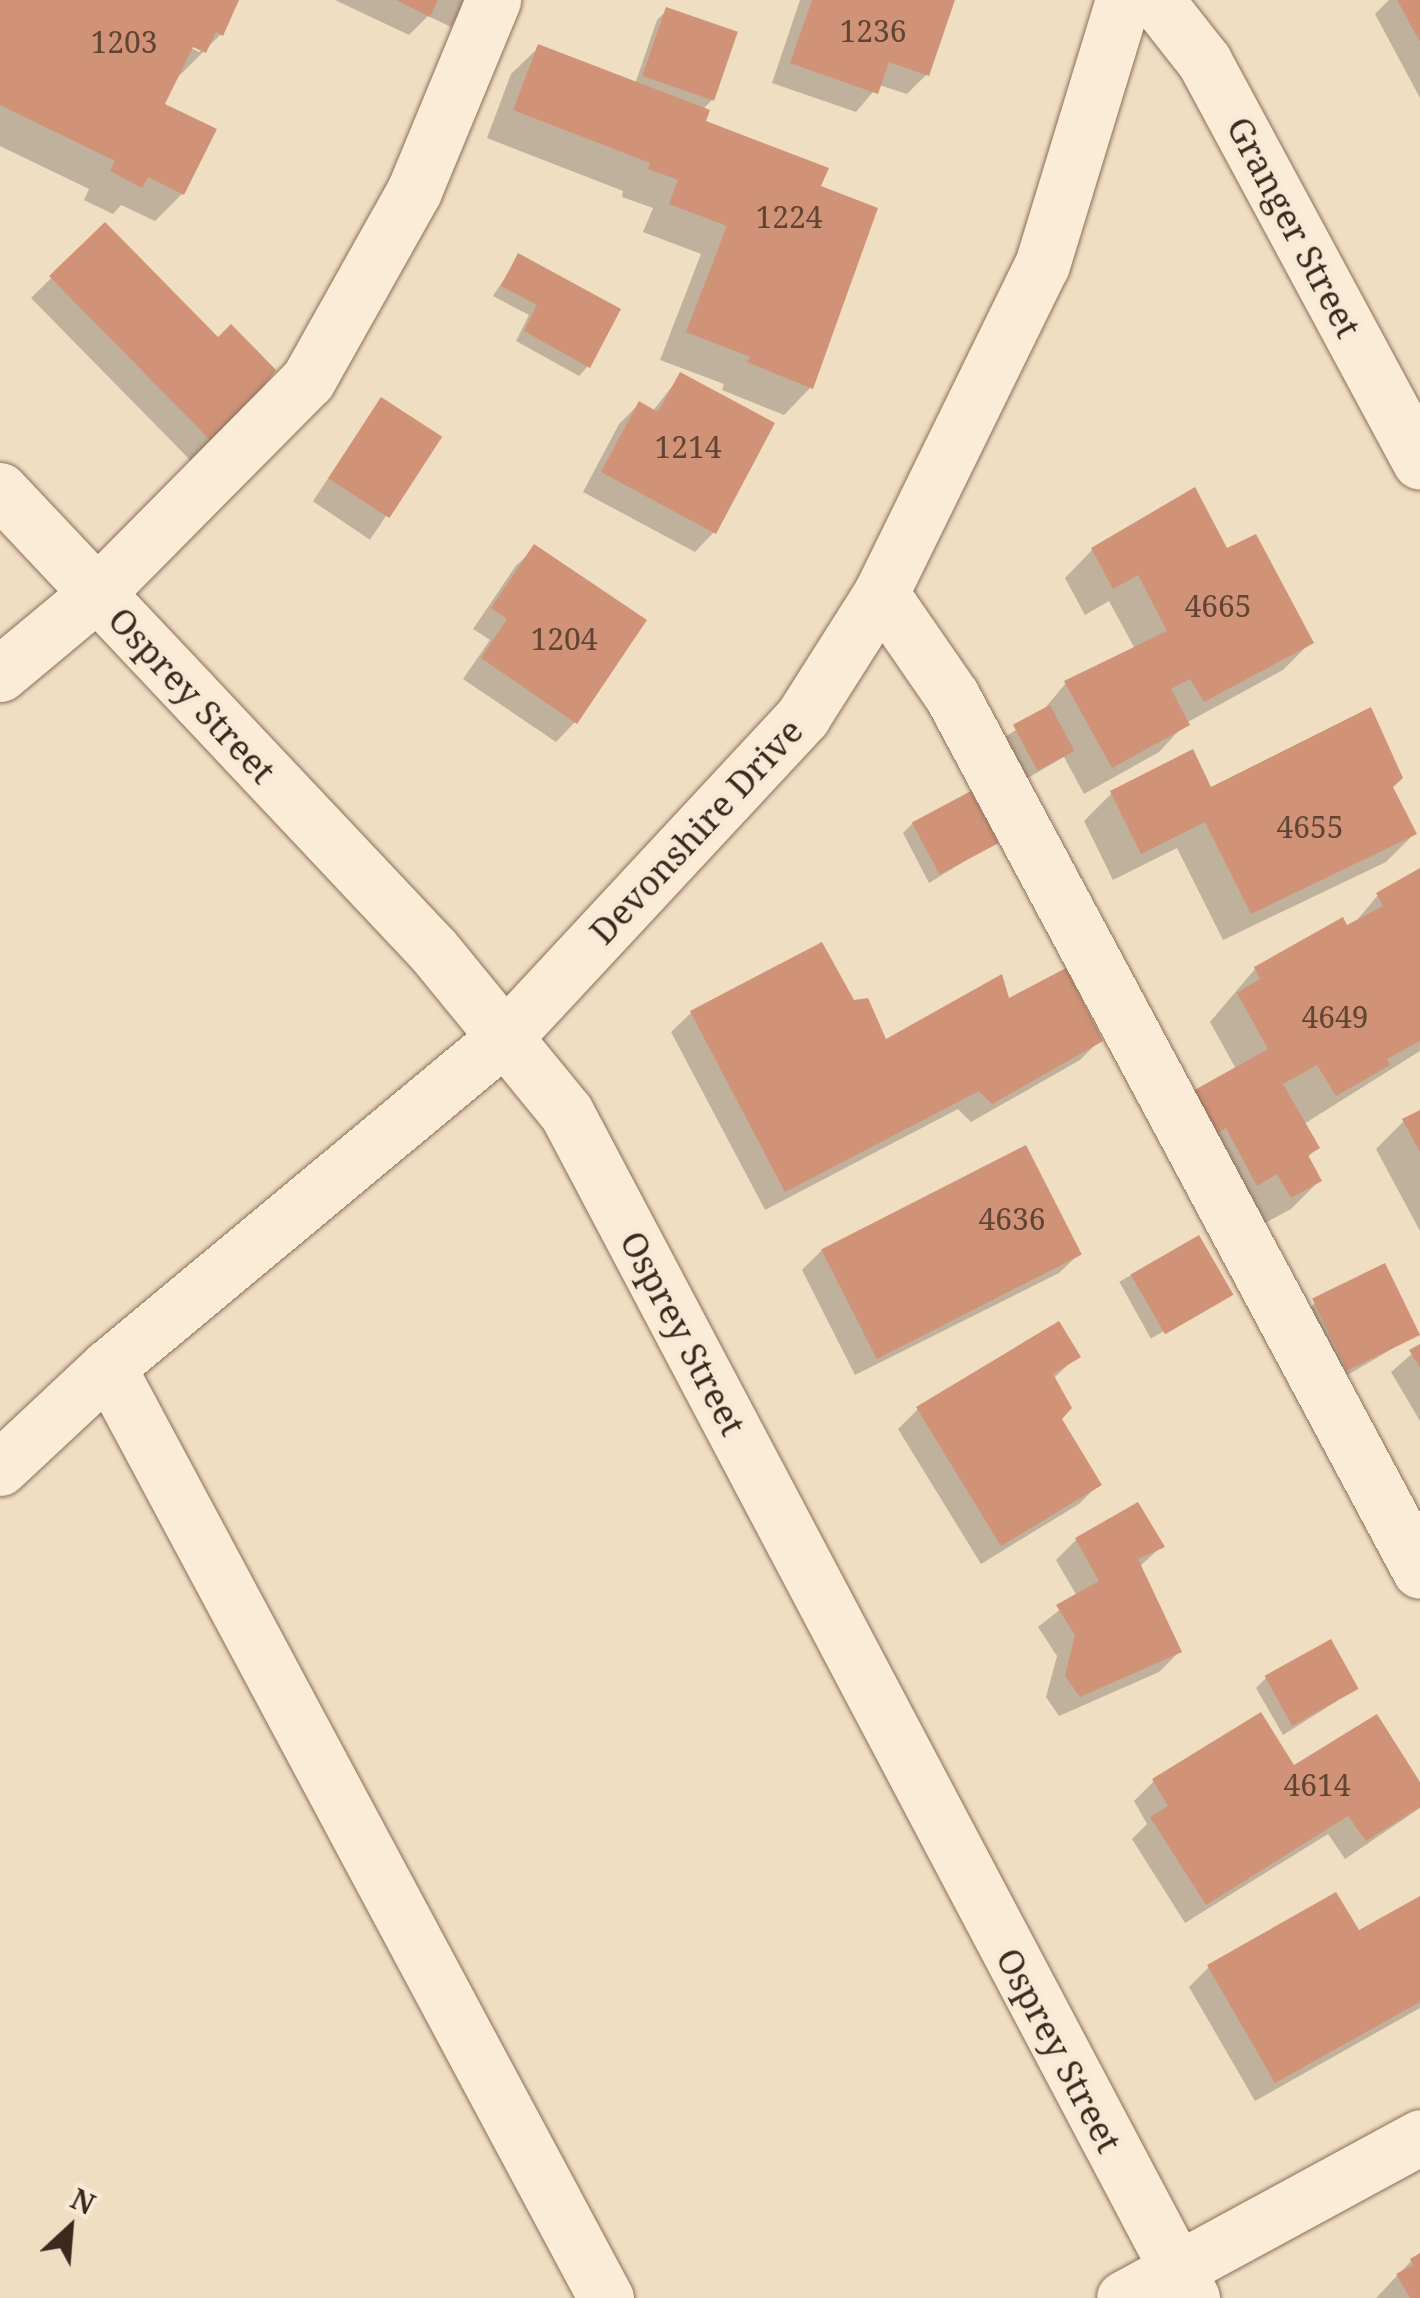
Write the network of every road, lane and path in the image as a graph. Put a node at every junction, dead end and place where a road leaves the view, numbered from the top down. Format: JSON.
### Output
{"nodes":[{"id":1,"x":493,"y":0,"type":"edge"},
{"id":2,"x":1124,"y":0,"type":"edge"},
{"id":3,"x":1156,"y":0,"type":"edge"},
{"id":4,"x":1420,"y":462,"type":"edge"},
{"id":5,"x":0,"y":490,"type":"edge"},
{"id":6,"x":881,"y":593,"type":"junction"},
{"id":7,"x":96,"y":594,"type":"junction"},
{"id":8,"x":0,"y":674,"type":"edge"},
{"id":9,"x":507,"y":1034,"type":"junction"},
{"id":10,"x":108,"y":1366,"type":"junction"},
{"id":11,"x":0,"y":1468,"type":"edge"},
{"id":12,"x":1420,"y":1571,"type":"edge"},
{"id":13,"x":1420,"y":2136,"type":"edge"},
{"id":14,"x":1185,"y":2284,"type":"edge"},
{"id":15,"x":606,"y":2298,"type":"edge"},
{"id":16,"x":1124,"y":2298,"type":"edge"}],
"edges":[{"from":1,"to":7,"type":"street"},
{"from":2,"to":6,"type":"street","name":"Devonshire Drive"},
{"from":3,"to":4,"type":"street","name":"Granger Street"},
{"from":5,"to":7,"type":"street","name":"Osprey Street"},
{"from":6,"to":9,"type":"street","name":"Devonshire Drive"},
{"from":6,"to":12,"type":"street"},
{"from":7,"to":8,"type":"street"},
{"from":7,"to":9,"type":"street","name":"Osprey Street"},
{"from":9,"to":10,"type":"street","name":"Devonshire Drive"},
{"from":9,"to":14,"type":"street","name":"Osprey Street"},
{"from":10,"to":11,"type":"street","name":"Devonshire Drive"},
{"from":10,"to":15,"type":"street"},
{"from":13,"to":14,"type":"street"},
{"from":14,"to":16,"type":"street"}]}
